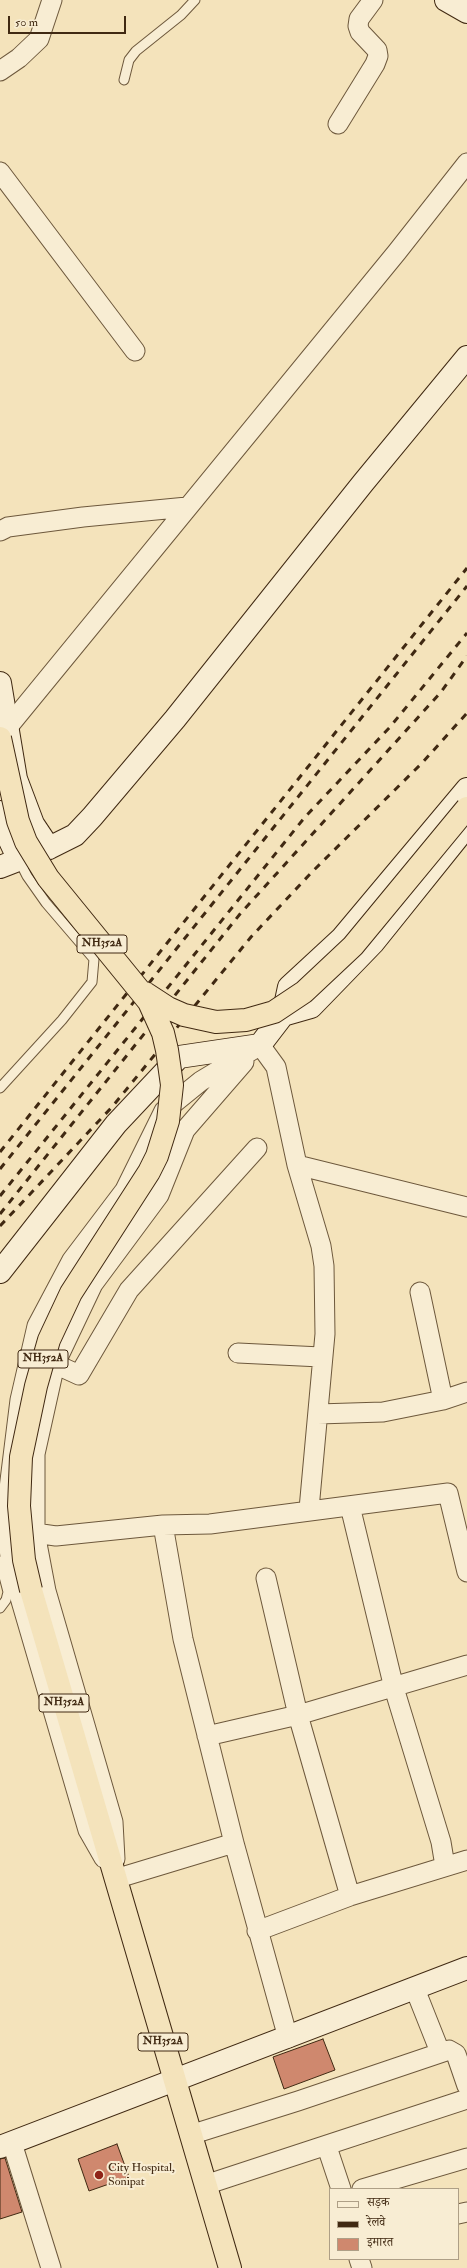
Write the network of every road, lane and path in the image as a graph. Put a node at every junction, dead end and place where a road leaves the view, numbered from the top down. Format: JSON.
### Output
{"nodes":[{"id":1,"x":52,"y":0,"type":"edge"},
{"id":2,"x":195,"y":0,"type":"edge"},
{"id":3,"x":373,"y":0,"type":"edge"},
{"id":4,"x":446,"y":0,"type":"edge"},
{"id":5,"x":467,"y":12,"type":"edge"},
{"id":6,"x":0,"y":71,"type":"edge"},
{"id":7,"x":124,"y":80,"type":"dead end"},
{"id":8,"x":338,"y":124,"type":"dead end"},
{"id":9,"x":467,"y":163,"type":"edge"},
{"id":10,"x":0,"y":172,"type":"edge"},
{"id":11,"x":135,"y":350,"type":"dead end"},
{"id":12,"x":467,"y":357,"type":"edge"},
{"id":13,"x":187,"y":507,"type":"junction"},
{"id":14,"x":0,"y":531,"type":"edge"},
{"id":15,"x":0,"y":684,"type":"edge"},
{"id":16,"x":4,"y":732,"type":"edge"},
{"id":17,"x":467,"y":789,"type":"edge"},
{"id":18,"x":467,"y":808,"type":"edge"},
{"id":19,"x":0,"y":812,"type":"edge"},
{"id":20,"x":466,"y":829,"type":"edge"},
{"id":21,"x":49,"y":848,"type":"junction"},
{"id":22,"x":10,"y":863,"type":"edge"},
{"id":23,"x":134,"y":982,"type":"junction"},
{"id":24,"x":284,"y":1015,"type":"junction"},
{"id":25,"x":260,"y":1045,"type":"junction"},
{"id":26,"x":0,"y":1088,"type":"edge"},
{"id":27,"x":257,"y":1148,"type":"dead end"},
{"id":28,"x":297,"y":1165,"type":"junction"},
{"id":29,"x":467,"y":1207,"type":"edge"},
{"id":30,"x":0,"y":1272,"type":"edge"},
{"id":31,"x":420,"y":1292,"type":"dead end"},
{"id":32,"x":238,"y":1353,"type":"dead end"},
{"id":33,"x":321,"y":1357,"type":"junction"},
{"id":34,"x":55,"y":1364,"type":"junction"},
{"id":35,"x":467,"y":1392,"type":"edge"},
{"id":36,"x":444,"y":1400,"type":"junction"},
{"id":37,"x":318,"y":1414,"type":"junction"},
{"id":38,"x":350,"y":1506,"type":"junction"},
{"id":39,"x":309,"y":1509,"type":"junction"},
{"id":40,"x":2,"y":1520,"type":"edge"},
{"id":41,"x":163,"y":1526,"type":"junction"},
{"id":42,"x":35,"y":1533,"type":"junction"},
{"id":43,"x":0,"y":1561,"type":"edge"},
{"id":44,"x":467,"y":1572,"type":"edge"},
{"id":45,"x":266,"y":1578,"type":"dead end"},
{"id":46,"x":0,"y":1608,"type":"edge"},
{"id":47,"x":467,"y":1665,"type":"edge"},
{"id":48,"x":394,"y":1688,"type":"junction"},
{"id":49,"x":298,"y":1716,"type":"junction"},
{"id":50,"x":207,"y":1736,"type":"junction"},
{"id":51,"x":234,"y":1842,"type":"junction"},
{"id":52,"x":467,"y":1860,"type":"edge"},
{"id":53,"x":445,"y":1866,"type":"junction"},
{"id":54,"x":115,"y":1879,"type":"junction"},
{"id":55,"x":350,"y":1896,"type":"junction"},
{"id":56,"x":257,"y":1931,"type":"junction"},
{"id":57,"x":467,"y":1968,"type":"edge"},
{"id":58,"x":415,"y":1989,"type":"junction"},
{"id":59,"x":288,"y":2038,"type":"junction"},
{"id":60,"x":440,"y":2052,"type":"junction"},
{"id":61,"x":464,"y":2066,"type":"edge"},
{"id":62,"x":174,"y":2080,"type":"junction"},
{"id":63,"x":467,"y":2086,"type":"edge"},
{"id":64,"x":467,"y":2099,"type":"edge"},
{"id":65,"x":190,"y":2135,"type":"junction"},
{"id":66,"x":6,"y":2145,"type":"edge"},
{"id":67,"x":327,"y":2147,"type":"junction"},
{"id":68,"x":467,"y":2158,"type":"edge"},
{"id":69,"x":205,"y":2185,"type":"junction"},
{"id":70,"x":341,"y":2188,"type":"edge"},
{"id":71,"x":365,"y":2188,"type":"edge"},
{"id":72,"x":50,"y":2268,"type":"edge"},
{"id":73,"x":230,"y":2268,"type":"edge"}],
"edges":[{"from":1,"to":6,"type":"street"},
{"from":2,"to":7,"type":"lane"},
{"from":3,"to":8,"type":"street"},
{"from":4,"to":5,"type":"street"},
{"from":9,"to":13,"type":"street"},
{"from":10,"to":11,"type":"street"},
{"from":12,"to":21,"type":"street"},
{"from":13,"to":14,"type":"street"},
{"from":13,"to":16,"type":"street"},
{"from":15,"to":16,"type":"street"},
{"from":16,"to":21,"type":"street"},
{"from":16,"to":23,"type":"highway","number":"NH352A","bridge":true},
{"from":17,"to":24,"type":"street"},
{"from":18,"to":23,"type":"highway","bridge":true},
{"from":19,"to":22,"type":"street"},
{"from":20,"to":24,"type":"street"},
{"from":21,"to":22,"type":"street"},
{"from":22,"to":26,"type":"lane"},
{"from":23,"to":54,"type":"highway","number":"NH352A","bridge":true},
{"from":24,"to":25,"type":"street"},
{"from":25,"to":28,"type":"street"},
{"from":25,"to":30,"type":"street"},
{"from":25,"to":34,"type":"street"},
{"from":25,"to":40,"type":"street"},
{"from":27,"to":34,"type":"street"},
{"from":28,"to":29,"type":"street"},
{"from":28,"to":33,"type":"street"},
{"from":31,"to":36,"type":"street"},
{"from":32,"to":33,"type":"street"},
{"from":33,"to":37,"type":"street"},
{"from":34,"to":42,"type":"street"},
{"from":35,"to":36,"type":"street"},
{"from":36,"to":37,"type":"street"},
{"from":37,"to":39,"type":"street"},
{"from":38,"to":39,"type":"street"},
{"from":38,"to":44,"type":"street"},
{"from":38,"to":48,"type":"street"},
{"from":39,"to":41,"type":"street"},
{"from":40,"to":54,"type":"street"},
{"from":41,"to":42,"type":"street"},
{"from":41,"to":50,"type":"street"},
{"from":42,"to":54,"type":"street"},
{"from":43,"to":46,"type":"lane"},
{"from":45,"to":49,"type":"street"},
{"from":47,"to":48,"type":"street"},
{"from":48,"to":49,"type":"street"},
{"from":48,"to":53,"type":"street"},
{"from":49,"to":50,"type":"street"},
{"from":49,"to":55,"type":"street"},
{"from":50,"to":51,"type":"street"},
{"from":51,"to":54,"type":"street"},
{"from":51,"to":56,"type":"street"},
{"from":52,"to":53,"type":"street"},
{"from":53,"to":55,"type":"street"},
{"from":54,"to":62,"type":"highway","number":"NH352A"},
{"from":55,"to":56,"type":"street"},
{"from":56,"to":59,"type":"street"},
{"from":57,"to":58,"type":"street"},
{"from":58,"to":59,"type":"street"},
{"from":58,"to":60,"type":"street"},
{"from":59,"to":62,"type":"street"},
{"from":60,"to":61,"type":"street"},
{"from":60,"to":65,"type":"street"},
{"from":61,"to":63,"type":"street"},
{"from":62,"to":65,"type":"highway","number":"NH352A"},
{"from":62,"to":66,"type":"street"},
{"from":64,"to":67,"type":"street"},
{"from":65,"to":69,"type":"highway","number":"NH352A"},
{"from":66,"to":72,"type":"street"},
{"from":67,"to":69,"type":"street"},
{"from":67,"to":70,"type":"street"},
{"from":68,"to":71,"type":"street"},
{"from":69,"to":73,"type":"highway","number":"NH352A"}]}
